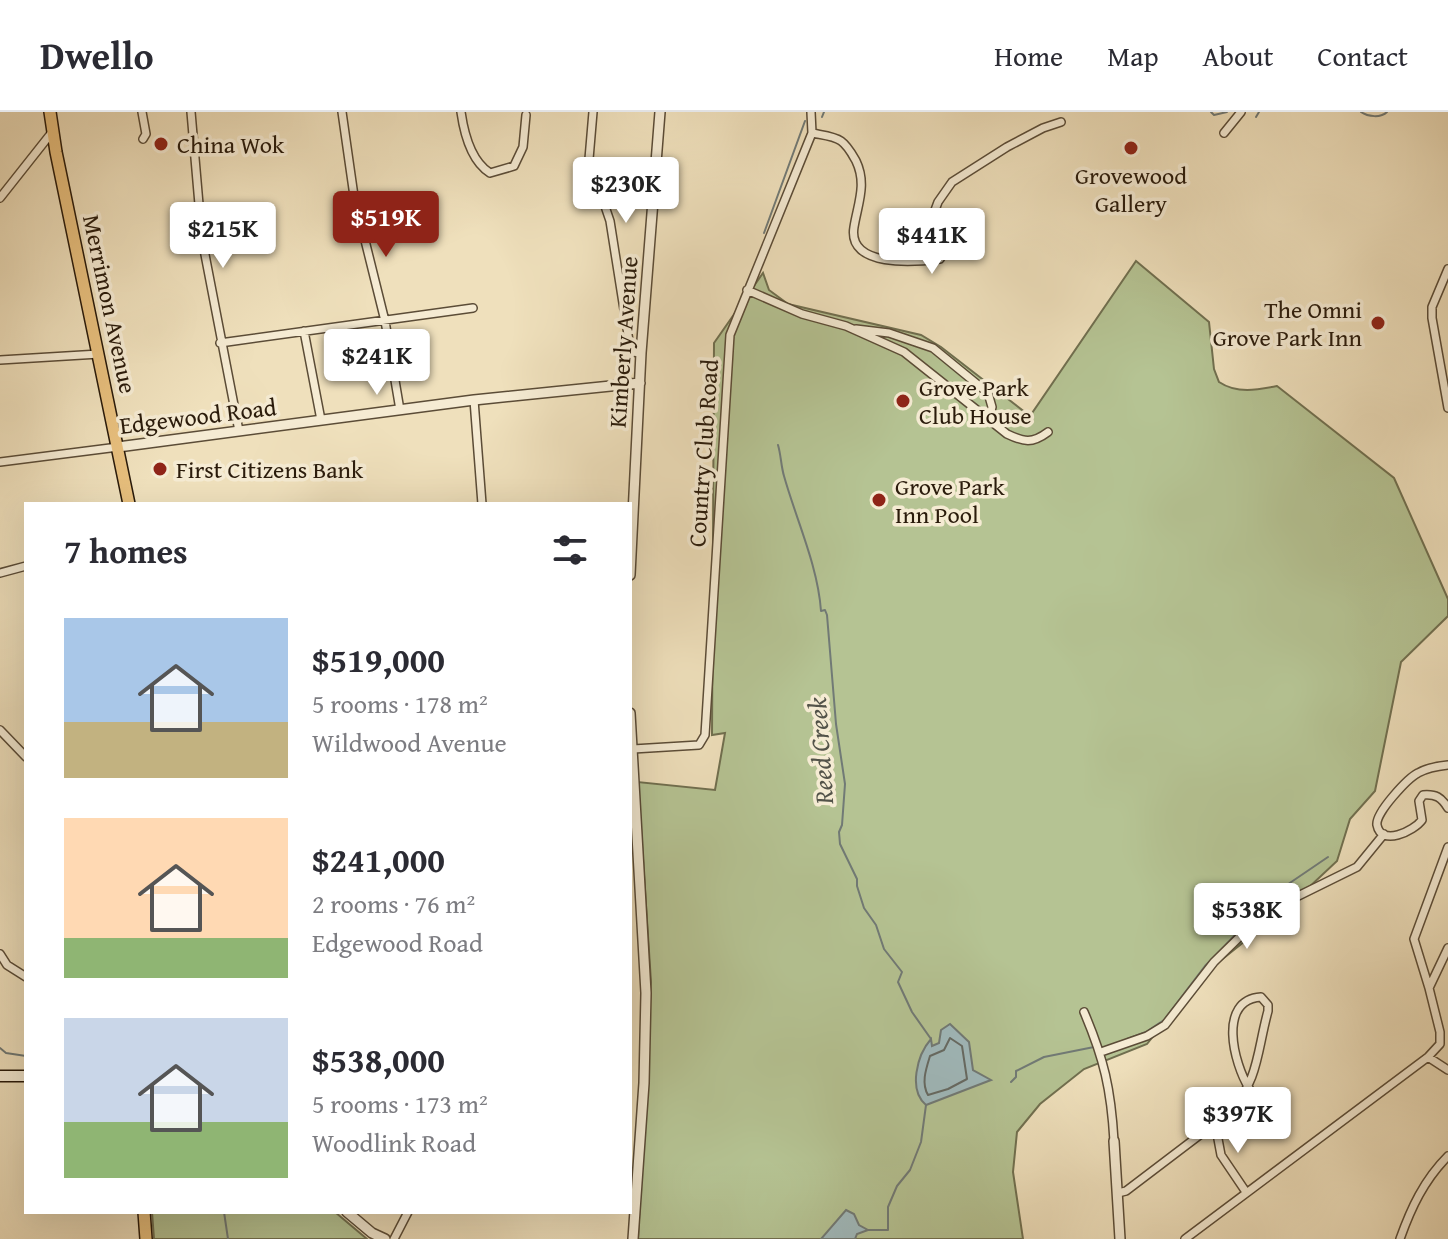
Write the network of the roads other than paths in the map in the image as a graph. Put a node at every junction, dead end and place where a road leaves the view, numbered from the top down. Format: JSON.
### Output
{"nodes":[{"id":1,"x":50,"y":112,"type":"edge"},
{"id":2,"x":142,"y":112,"type":"edge"},
{"id":3,"x":191,"y":112,"type":"edge"},
{"id":4,"x":342,"y":112,"type":"edge"},
{"id":5,"x":461,"y":112,"type":"edge"},
{"id":6,"x":593,"y":112,"type":"edge"},
{"id":7,"x":660,"y":112,"type":"edge"},
{"id":8,"x":811,"y":112,"type":"edge"},
{"id":9,"x":1241,"y":112,"type":"edge"},
{"id":10,"x":526,"y":115,"type":"dead end"},
{"id":11,"x":1061,"y":122,"type":"dead end"},
{"id":12,"x":53,"y":131,"type":"junction"},
{"id":13,"x":812,"y":133,"type":"junction"},
{"id":14,"x":1224,"y":133,"type":"dead end"},
{"id":15,"x":143,"y":139,"type":"dead end"},
{"id":16,"x":0,"y":198,"type":"edge"},
{"id":17,"x":1448,"y":269,"type":"edge"},
{"id":18,"x":747,"y":290,"type":"junction"},
{"id":19,"x":473,"y":308,"type":"dead end"},
{"id":20,"x":385,"y":321,"type":"junction"},
{"id":21,"x":854,"y":329,"type":"junction"},
{"id":22,"x":304,"y":331,"type":"junction"},
{"id":23,"x":220,"y":343,"type":"junction"},
{"id":24,"x":641,"y":353,"type":"junction"},
{"id":25,"x":99,"y":354,"type":"junction"},
{"id":26,"x":0,"y":360,"type":"edge"},
{"id":27,"x":640,"y":383,"type":"junction"},
{"id":28,"x":474,"y":400,"type":"junction"},
{"id":29,"x":1448,"y":408,"type":"edge"},
{"id":30,"x":400,"y":410,"type":"junction"},
{"id":31,"x":989,"y":419,"type":"junction"},
{"id":32,"x":321,"y":420,"type":"junction"},
{"id":33,"x":239,"y":431,"type":"junction"},
{"id":34,"x":1048,"y":432,"type":"dead end"},
{"id":35,"x":118,"y":447,"type":"junction"},
{"id":36,"x":0,"y":462,"type":"edge"},
{"id":37,"x":129,"y":502,"type":"edge"},
{"id":38,"x":482,"y":502,"type":"edge"},
{"id":39,"x":632,"y":537,"type":"edge"},
{"id":40,"x":24,"y":567,"type":"edge"},
{"id":41,"x":0,"y":573,"type":"edge"},
{"id":42,"x":0,"y":730,"type":"edge"},
{"id":43,"x":632,"y":739,"type":"edge"},
{"id":44,"x":633,"y":749,"type":"junction"},
{"id":45,"x":24,"y":755,"type":"edge"},
{"id":46,"x":1448,"y":765,"type":"edge"},
{"id":47,"x":1448,"y":789,"type":"edge"},
{"id":48,"x":1443,"y":799,"type":"junction"},
{"id":49,"x":1448,"y":808,"type":"edge"},
{"id":50,"x":1384,"y":834,"type":"junction"},
{"id":51,"x":1448,"y":847,"type":"edge"},
{"id":52,"x":1448,"y":948,"type":"edge"},
{"id":53,"x":0,"y":954,"type":"edge"},
{"id":54,"x":24,"y":976,"type":"edge"},
{"id":55,"x":1429,"y":988,"type":"junction"},
{"id":56,"x":1084,"y":1012,"type":"dead end"},
{"id":57,"x":1101,"y":1052,"type":"junction"},
{"id":58,"x":1428,"y":1057,"type":"junction"},
{"id":59,"x":1448,"y":1070,"type":"edge"},
{"id":60,"x":0,"y":1076,"type":"edge"},
{"id":61,"x":24,"y":1076,"type":"edge"},
{"id":62,"x":1249,"y":1088,"type":"junction"},
{"id":63,"x":1215,"y":1123,"type":"junction"},
{"id":64,"x":1114,"y":1141,"type":"joint"},
{"id":65,"x":1448,"y":1156,"type":"edge"},
{"id":66,"x":1246,"y":1192,"type":"junction"},
{"id":67,"x":1118,"y":1193,"type":"junction"},
{"id":68,"x":144,"y":1214,"type":"edge"},
{"id":69,"x":349,"y":1214,"type":"edge"},
{"id":70,"x":407,"y":1214,"type":"edge"},
{"id":71,"x":373,"y":1236,"type":"edge"},
{"id":72,"x":146,"y":1239,"type":"edge"},
{"id":73,"x":385,"y":1239,"type":"edge"},
{"id":74,"x":394,"y":1239,"type":"edge"},
{"id":75,"x":633,"y":1239,"type":"edge"},
{"id":76,"x":1120,"y":1239,"type":"edge"},
{"id":77,"x":1185,"y":1239,"type":"edge"},
{"id":78,"x":1400,"y":1239,"type":"edge"}],
"edges":[{"from":1,"to":12,"type":"main road","name":"Merrimon Avenue"},
{"from":2,"to":15,"type":"street"},
{"from":3,"to":23,"type":"street"},
{"from":4,"to":20,"type":"street"},
{"from":5,"to":10,"type":"street"},
{"from":6,"to":24,"type":"street"},
{"from":7,"to":24,"type":"street","name":"Kimberly Avenue"},
{"from":8,"to":13,"type":"street","name":"Country Club Road"},
{"from":9,"to":14,"type":"street"},
{"from":11,"to":13,"type":"street"},
{"from":12,"to":16,"type":"street"},
{"from":12,"to":25,"type":"main road","name":"Merrimon Avenue"},
{"from":13,"to":18,"type":"street","name":"Country Club Road"},
{"from":17,"to":29,"type":"street"},
{"from":18,"to":21,"type":"street"},
{"from":18,"to":44,"type":"street","name":"Country Club Road"},
{"from":19,"to":20,"type":"street"},
{"from":20,"to":22,"type":"street"},
{"from":20,"to":30,"type":"street"},
{"from":21,"to":31,"type":"street"},
{"from":21,"to":31,"type":"street"},
{"from":22,"to":23,"type":"street"},
{"from":22,"to":32,"type":"street"},
{"from":23,"to":33,"type":"street"},
{"from":24,"to":27,"type":"street","name":"Kimberly Avenue"},
{"from":25,"to":26,"type":"street"},
{"from":25,"to":35,"type":"main road","name":"Merrimon Avenue"},
{"from":27,"to":28,"type":"street","name":"Edgewood Road"},
{"from":27,"to":39,"type":"street","name":"Kimberly Avenue"},
{"from":28,"to":30,"type":"street","name":"Edgewood Road"},
{"from":28,"to":38,"type":"street"},
{"from":30,"to":32,"type":"street","name":"Edgewood Road"},
{"from":31,"to":34,"type":"street"},
{"from":32,"to":33,"type":"street","name":"Edgewood Road"},
{"from":33,"to":35,"type":"street","name":"Edgewood Road"},
{"from":35,"to":36,"type":"street","name":"Edgewood Road"},
{"from":35,"to":37,"type":"main road","name":"Merrimon Avenue"},
{"from":40,"to":41,"type":"street"},
{"from":42,"to":45,"type":"street"},
{"from":43,"to":44,"type":"street"},
{"from":44,"to":75,"type":"street"},
{"from":46,"to":50,"type":"street"},
{"from":47,"to":48,"type":"street"},
{"from":48,"to":49,"type":"street"},
{"from":48,"to":50,"type":"street"},
{"from":50,"to":57,"type":"street"},
{"from":51,"to":55,"type":"street"},
{"from":52,"to":55,"type":"street"},
{"from":53,"to":54,"type":"street"},
{"from":55,"to":58,"type":"street"},
{"from":56,"to":57,"type":"street"},
{"from":57,"to":64,"type":"street"},
{"from":58,"to":59,"type":"street"},
{"from":58,"to":66,"type":"street"},
{"from":60,"to":61,"type":"main road"},
{"from":62,"to":62,"type":"street"},
{"from":62,"to":63,"type":"street"},
{"from":63,"to":66,"type":"street"},
{"from":63,"to":67,"type":"street"},
{"from":64,"to":67,"type":"street"},
{"from":65,"to":78,"type":"street"},
{"from":66,"to":77,"type":"street"},
{"from":67,"to":76,"type":"street"},
{"from":68,"to":72,"type":"main road"},
{"from":69,"to":71,"type":"street"},
{"from":70,"to":74,"type":"street"},
{"from":71,"to":73,"type":"street"}]}
